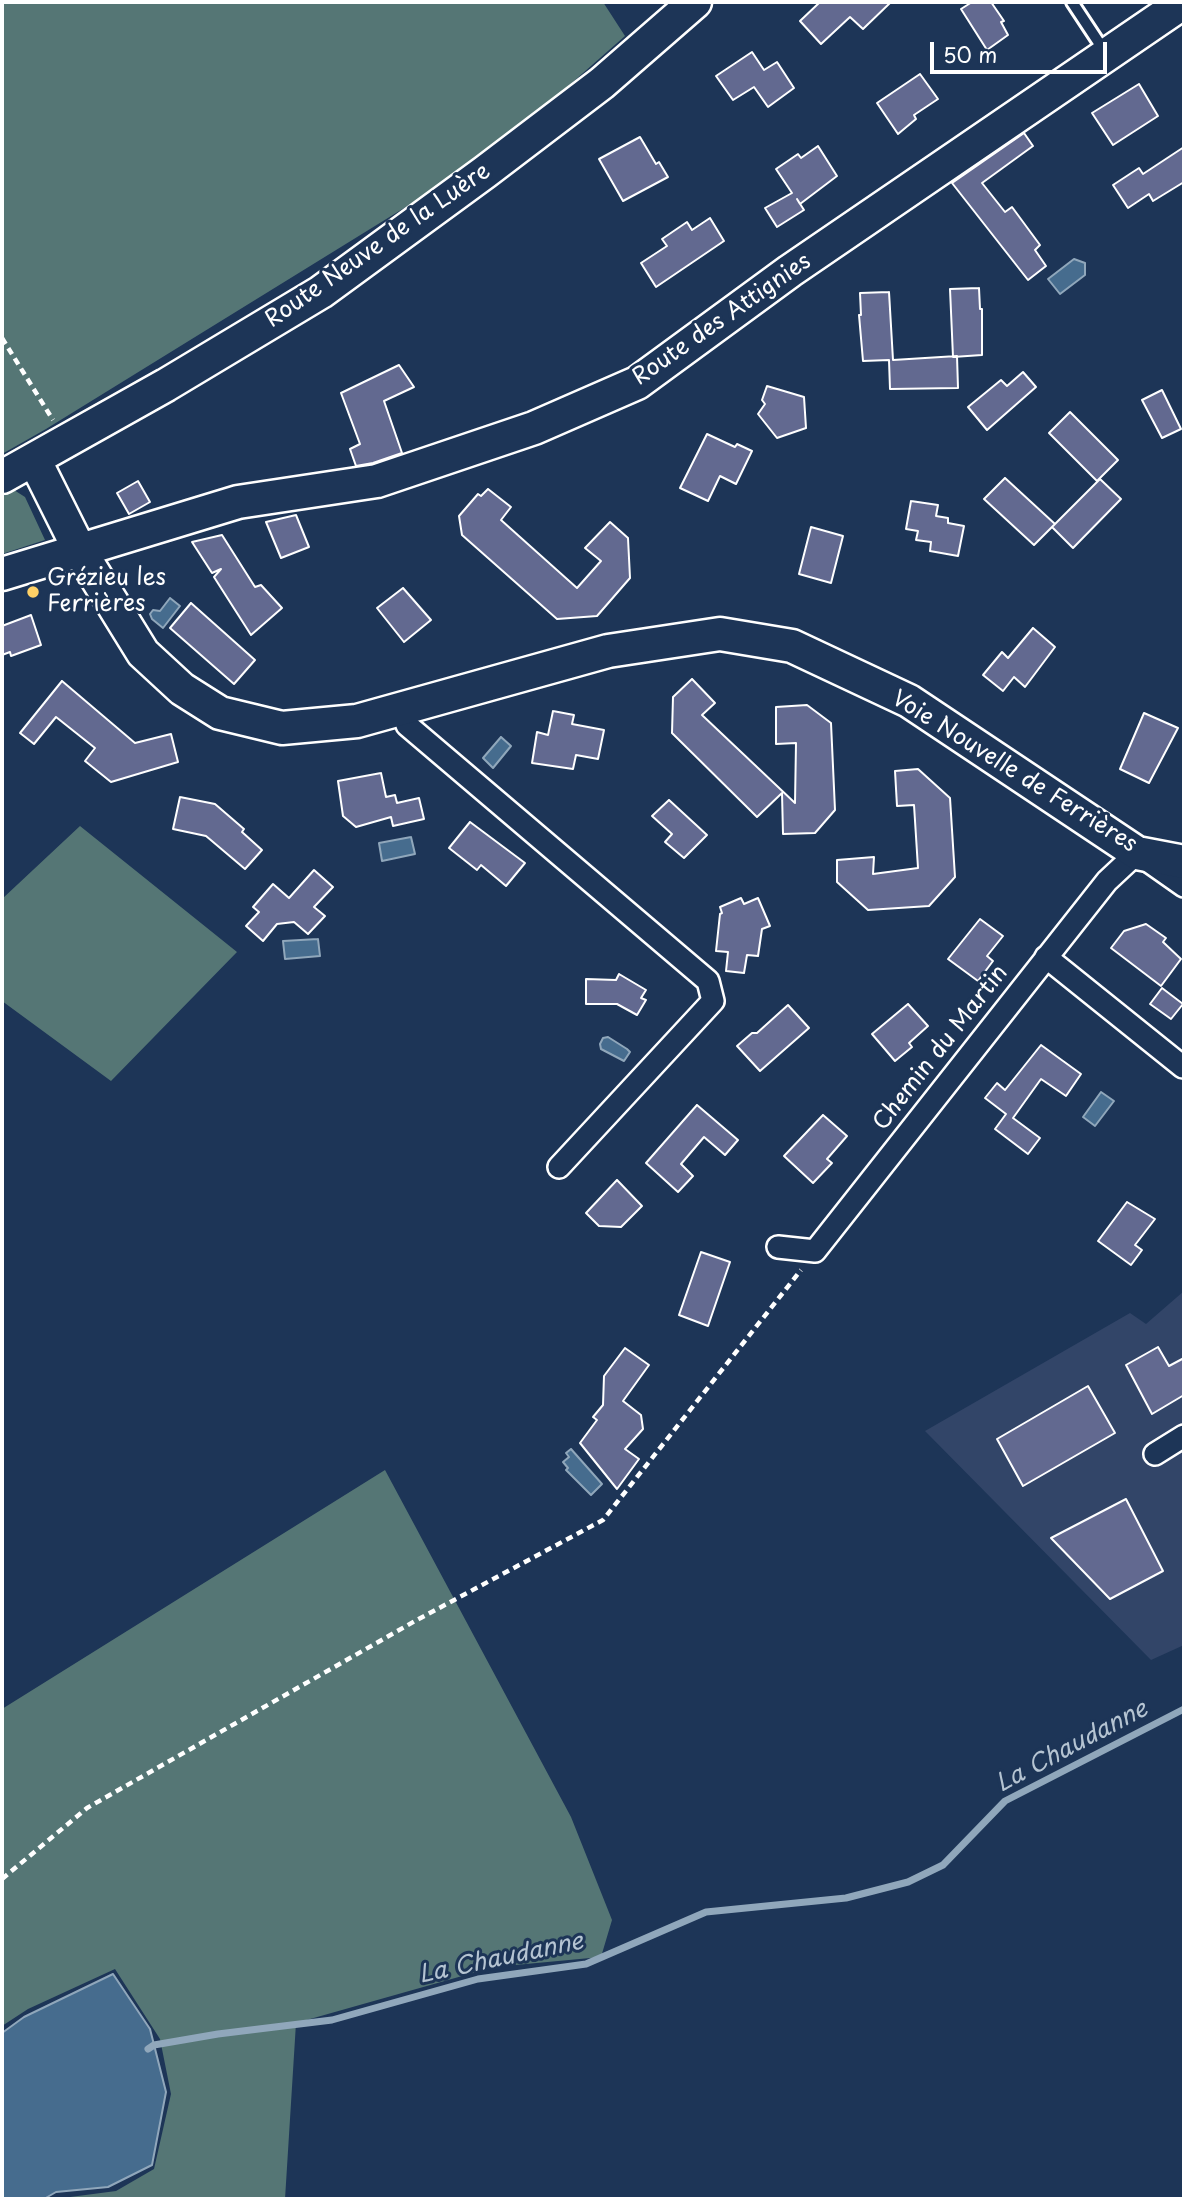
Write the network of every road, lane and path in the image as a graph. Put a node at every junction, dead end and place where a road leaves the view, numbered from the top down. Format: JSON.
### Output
{"nodes":[{"id":1,"x":695,"y":2,"type":"edge"},
{"id":2,"x":1072,"y":2,"type":"edge"},
{"id":3,"x":1184,"y":2,"type":"edge"},
{"id":4,"x":1107,"y":56,"type":"junction"},
{"id":5,"x":2,"y":338,"type":"edge"},
{"id":6,"x":67,"y":441,"type":"junction"},
{"id":7,"x":34,"y":459,"type":"junction"},
{"id":8,"x":2,"y":477,"type":"edge"},
{"id":9,"x":80,"y":551,"type":"junction"},
{"id":10,"x":2,"y":574,"type":"edge"},
{"id":11,"x":402,"y":708,"type":"junction"},
{"id":12,"x":1137,"y":853,"type":"junction"},
{"id":13,"x":1184,"y":862,"type":"edge"},
{"id":14,"x":1184,"y":886,"type":"edge"},
{"id":15,"x":1046,"y":957,"type":"junction"},
{"id":16,"x":1182,"y":1067,"type":"dead end"},
{"id":17,"x":559,"y":1167,"type":"dead end"},
{"id":18,"x":778,"y":1247,"type":"dead end"},
{"id":19,"x":815,"y":1251,"type":"junction"},
{"id":20,"x":1184,"y":1436,"type":"edge"},
{"id":21,"x":1155,"y":1454,"type":"dead end"},
{"id":22,"x":2,"y":1879,"type":"edge"}],
"edges":[{"from":1,"to":6,"type":"street","name":"Route Neuve de la Luère"},
{"from":2,"to":4,"type":"lane"},
{"from":3,"to":4,"type":"street","name":"Route des Attignies"},
{"from":4,"to":9,"type":"street","name":"Route des Attignies"},
{"from":5,"to":6,"type":"path"},
{"from":6,"to":7,"type":"street","name":"Route Neuve de la Luère"},
{"from":7,"to":8,"type":"street","name":"Route Neuve de la Luère"},
{"from":7,"to":9,"type":"street","name":"Voie Nouvelle de Ferrières"},
{"from":9,"to":10,"type":"street","name":"Route des Attignies"},
{"from":9,"to":11,"type":"street","name":"Voie Nouvelle de Ferrières"},
{"from":11,"to":12,"type":"street","name":"Voie Nouvelle de Ferrières"},
{"from":11,"to":17,"type":"street"},
{"from":12,"to":13,"type":"street","name":"Voie Nouvelle de Ferrières"},
{"from":12,"to":14,"type":"street"},
{"from":12,"to":15,"type":"street","name":"Chemin du Martin"},
{"from":15,"to":16,"type":"street"},
{"from":15,"to":19,"type":"street","name":"Chemin du Martin"},
{"from":18,"to":19,"type":"street"},
{"from":19,"to":22,"type":"path"},
{"from":20,"to":21,"type":"street"}]}
